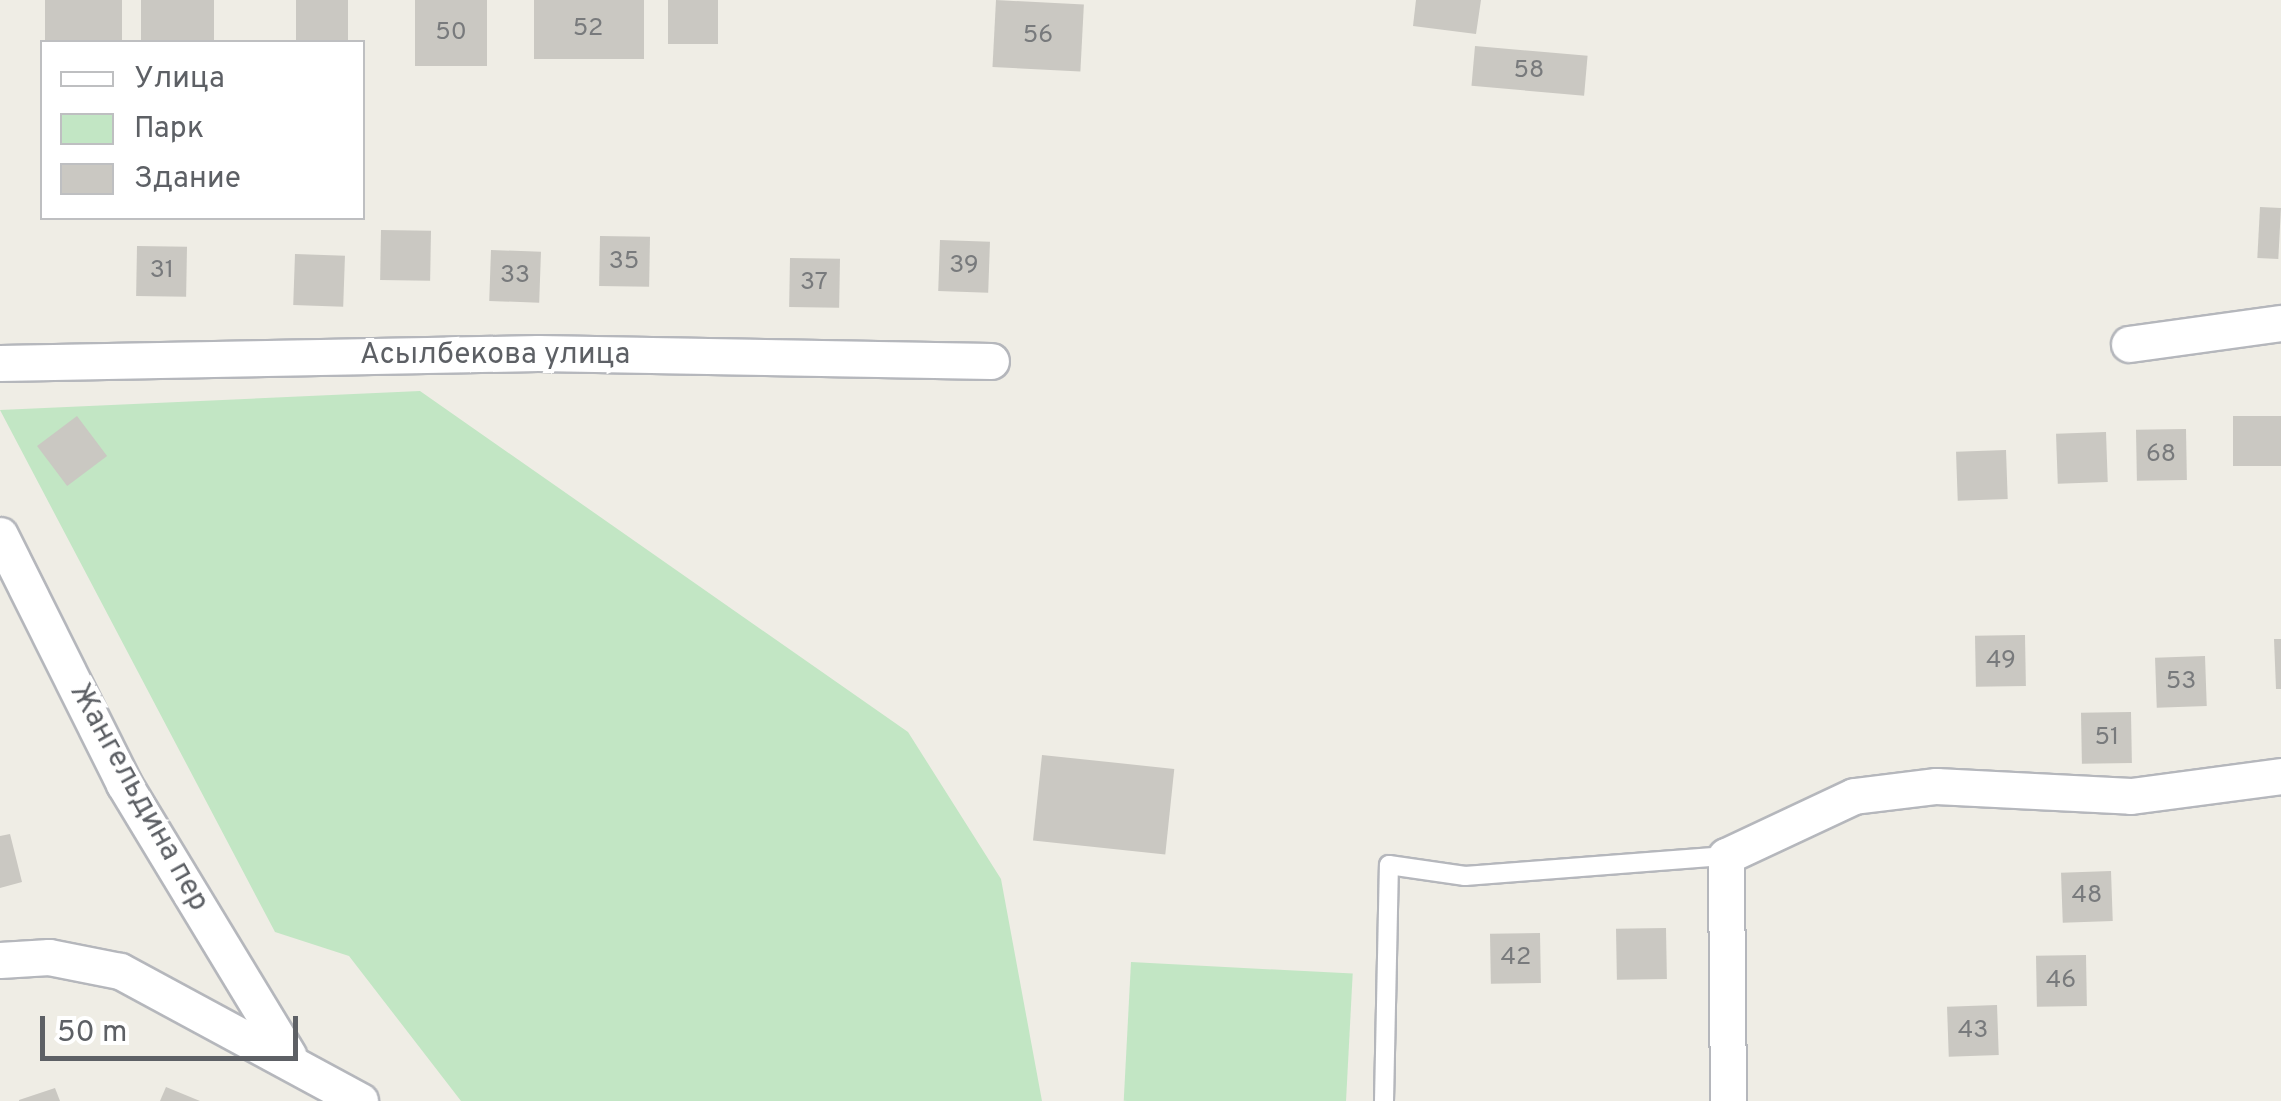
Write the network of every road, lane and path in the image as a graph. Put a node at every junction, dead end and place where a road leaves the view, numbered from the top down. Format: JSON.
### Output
{"nodes":[{"id":1,"x":2281,"y":323,"type":"edge"},
{"id":2,"x":2130,"y":344,"type":"dead end"},
{"id":3,"x":991,"y":361,"type":"dead end"},
{"id":4,"x":0,"y":364,"type":"edge"},
{"id":5,"x":0,"y":535,"type":"edge"},
{"id":6,"x":2281,"y":776,"type":"edge"},
{"id":7,"x":1726,"y":856,"type":"junction"},
{"id":8,"x":0,"y":960,"type":"edge"},
{"id":9,"x":288,"y":1056,"type":"junction"},
{"id":10,"x":360,"y":1101,"type":"edge"},
{"id":11,"x":1384,"y":1101,"type":"edge"},
{"id":12,"x":1728,"y":1101,"type":"edge"}],
"edges":[{"from":1,"to":2,"type":"street"},
{"from":3,"to":4,"type":"street","name":"Асылбекова улица"},
{"from":5,"to":9,"type":"street","name":"Жангельдина пер"},
{"from":6,"to":7,"type":"street"},
{"from":7,"to":11,"type":"lane"},
{"from":7,"to":12,"type":"street"},
{"from":8,"to":9,"type":"street"},
{"from":9,"to":10,"type":"street"}]}
